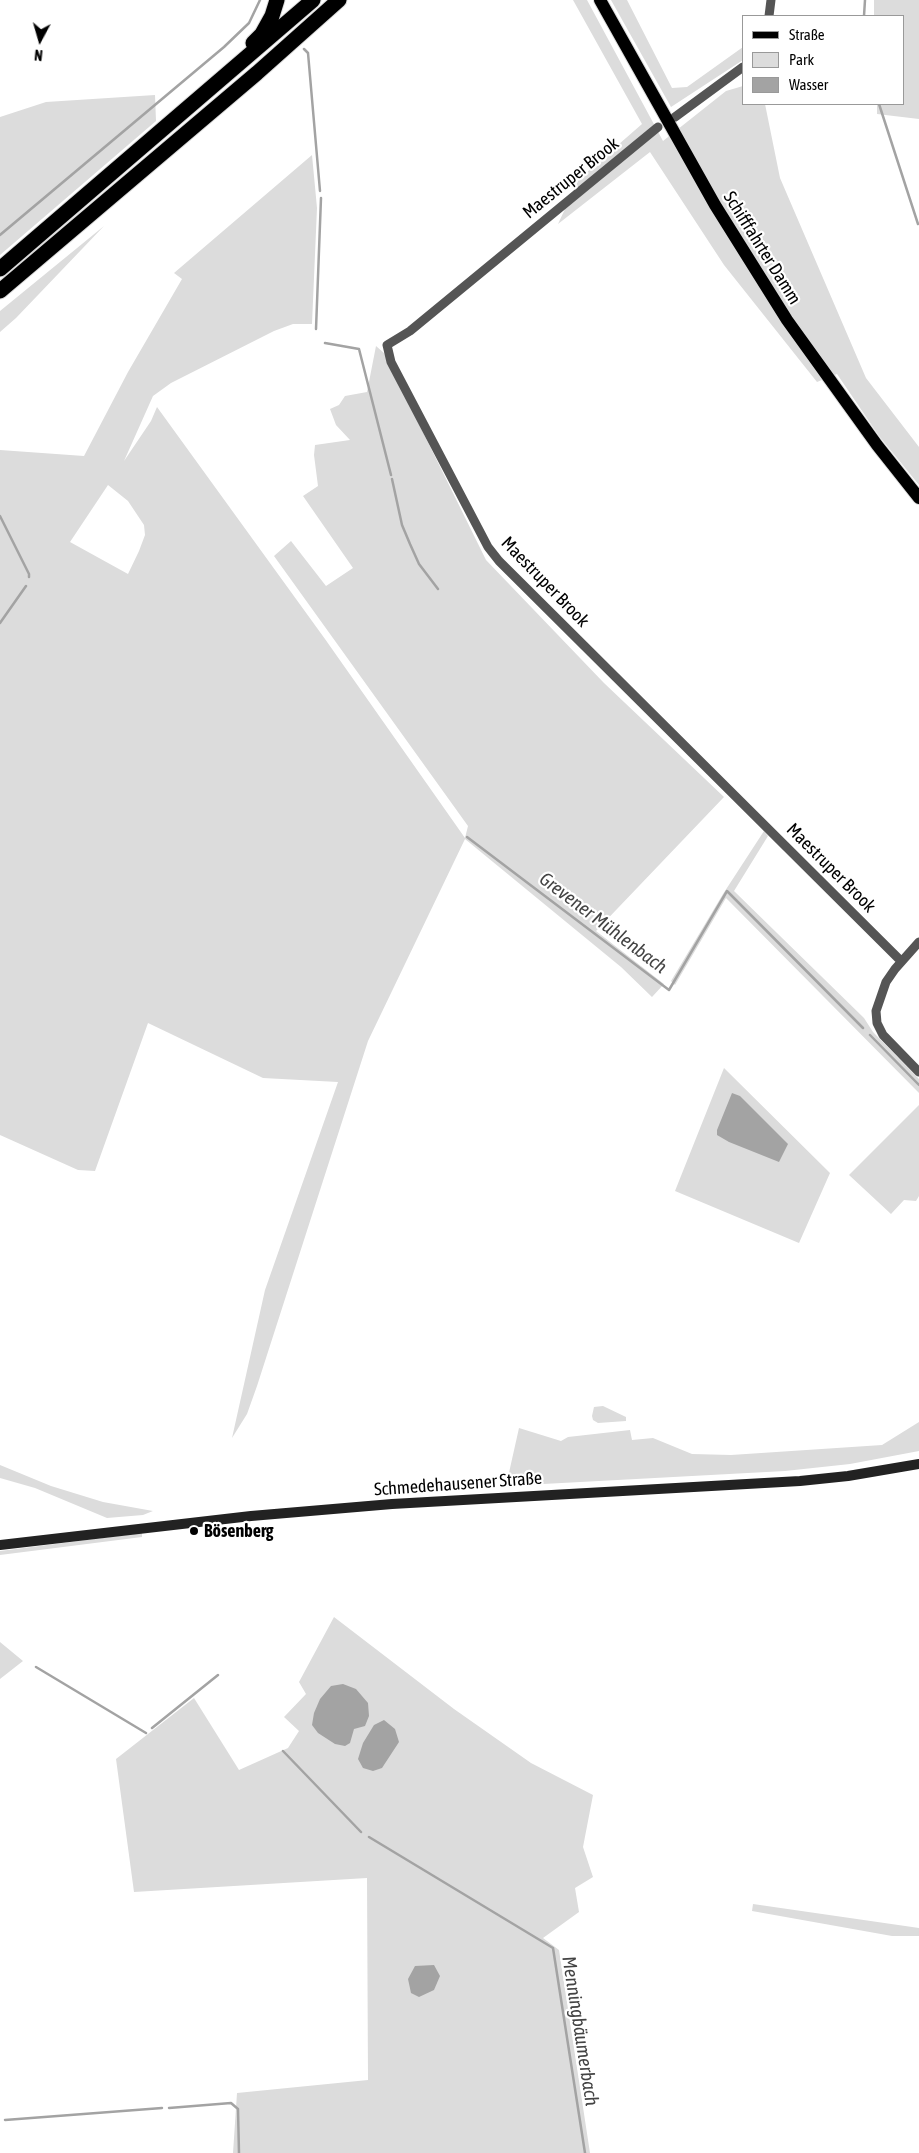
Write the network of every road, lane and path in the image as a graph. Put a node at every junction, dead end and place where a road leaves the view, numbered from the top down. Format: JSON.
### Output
{"nodes":[{"id":1,"x":277,"y":0,"type":"edge"},
{"id":2,"x":313,"y":0,"type":"edge"},
{"id":3,"x":338,"y":0,"type":"edge"},
{"id":4,"x":600,"y":0,"type":"edge"},
{"id":5,"x":771,"y":0,"type":"edge"},
{"id":6,"x":770,"y":15,"type":"edge"},
{"id":7,"x":742,"y":68,"type":"edge"},
{"id":8,"x":213,"y":87,"type":"junction"},
{"id":9,"x":674,"y":117,"type":"dead end"},
{"id":10,"x":658,"y":127,"type":"dead end"},
{"id":11,"x":0,"y":269,"type":"edge"},
{"id":12,"x":0,"y":291,"type":"edge"},
{"id":13,"x":919,"y":498,"type":"edge"},
{"id":14,"x":919,"y":942,"type":"edge"},
{"id":15,"x":901,"y":961,"type":"junction"},
{"id":16,"x":919,"y":1072,"type":"edge"},
{"id":17,"x":919,"y":1464,"type":"edge"},
{"id":18,"x":0,"y":1545,"type":"edge"}],
"edges":[{"from":1,"to":8,"type":"highway"},
{"from":2,"to":8,"type":"highway"},
{"from":3,"to":12,"type":"highway"},
{"from":4,"to":13,"type":"main road","name":"Schifffahrter Damm"},
{"from":5,"to":6,"type":"street"},
{"from":7,"to":9,"type":"street"},
{"from":8,"to":11,"type":"highway"},
{"from":10,"to":15,"type":"street","name":"Maestruper Brook"},
{"from":14,"to":15,"type":"street"},
{"from":15,"to":16,"type":"street"},
{"from":17,"to":18,"type":"main road","name":"Schmedehausener Straße"}]}
